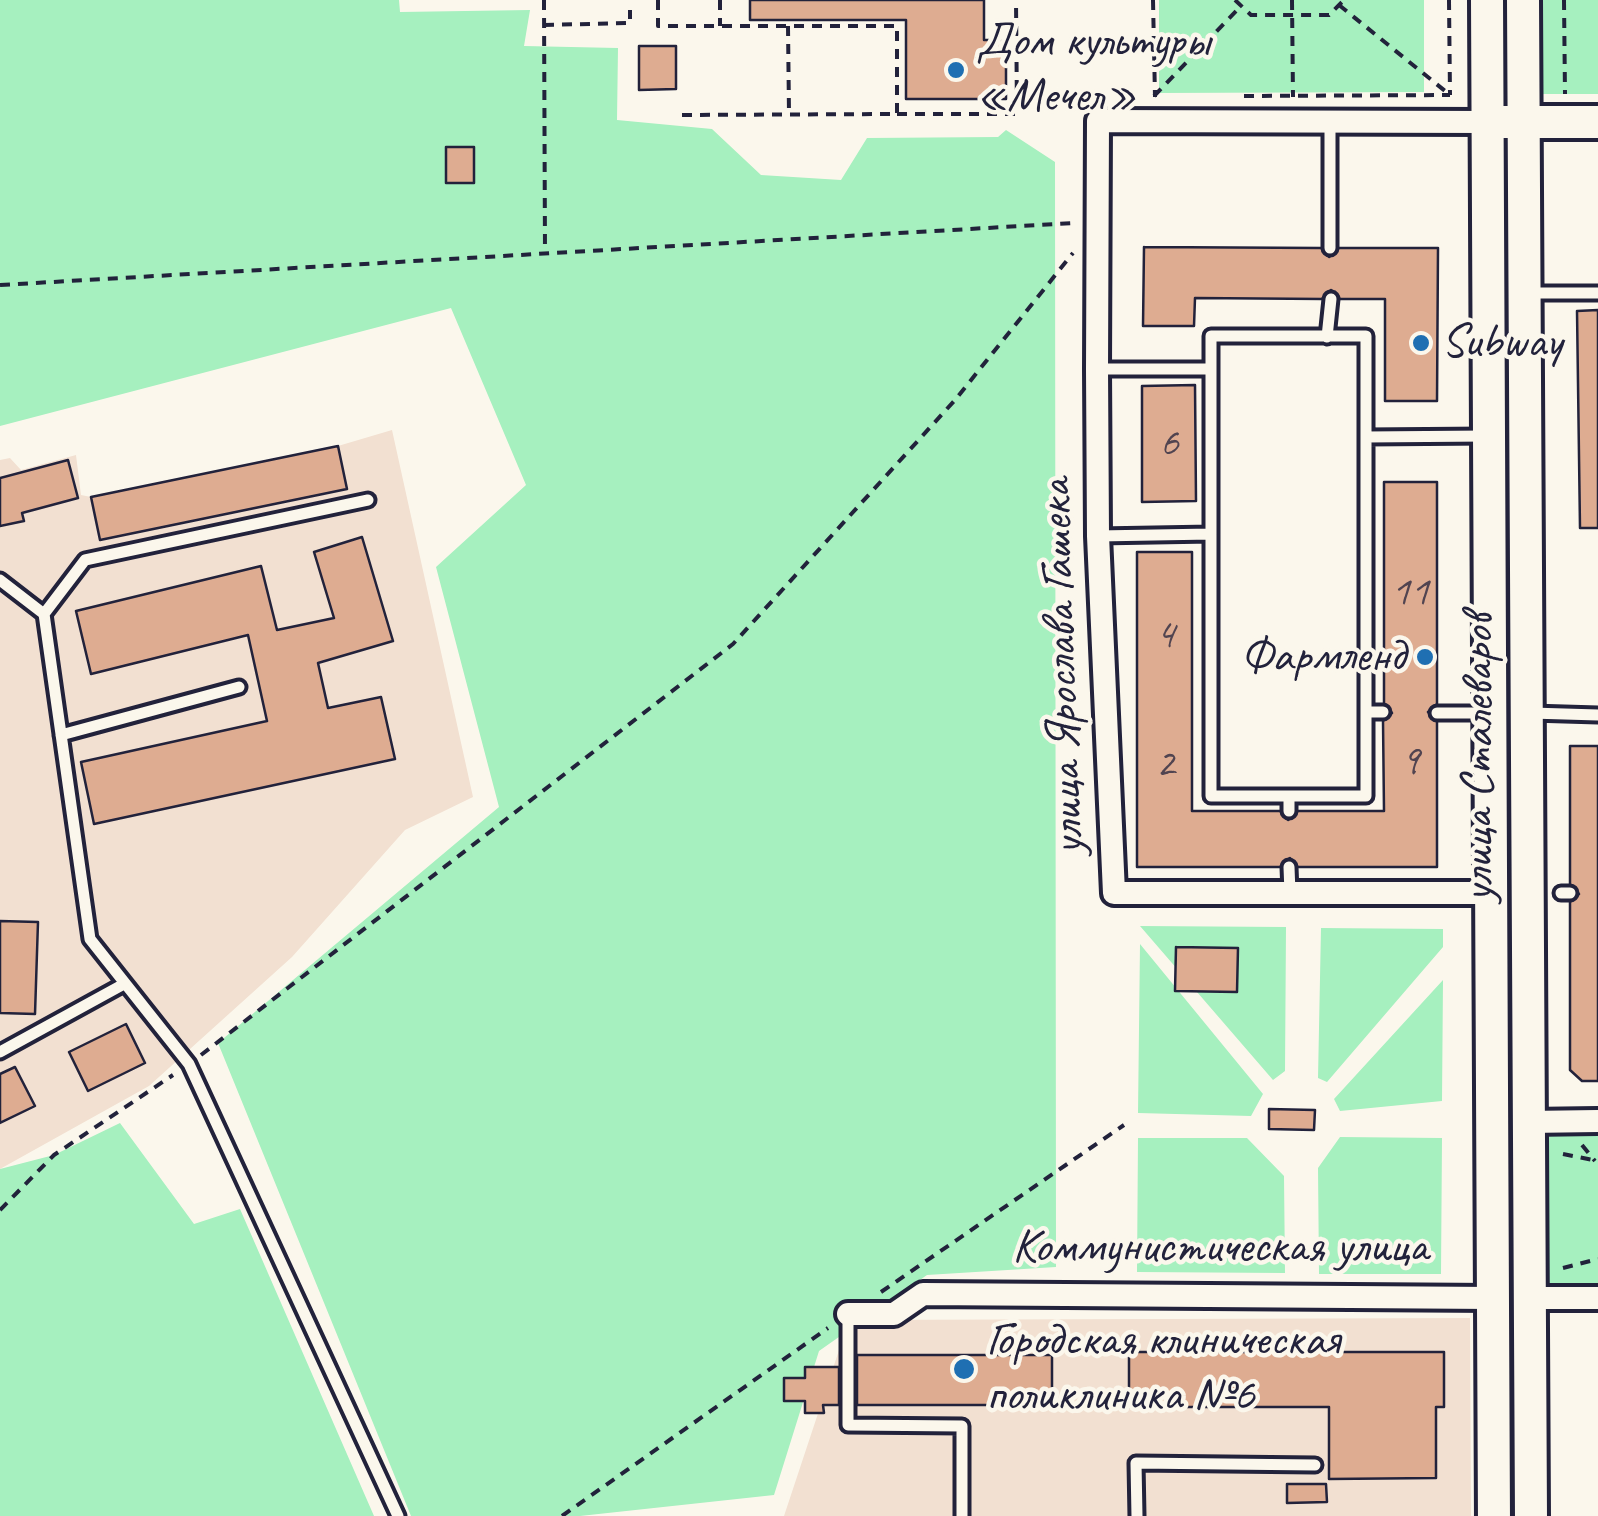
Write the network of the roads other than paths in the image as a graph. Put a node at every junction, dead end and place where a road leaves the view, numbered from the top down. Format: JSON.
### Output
{"nodes":[{"id":1,"x":1487,"y":0,"type":"edge"},
{"id":2,"x":1522,"y":0,"type":"edge"},
{"id":3,"x":1330,"y":122,"type":"junction"},
{"id":4,"x":1488,"y":122,"type":"junction"},
{"id":5,"x":1523,"y":122,"type":"junction"},
{"id":6,"x":1598,"y":122,"type":"edge"},
{"id":7,"x":1330,"y":248,"type":"dead end"},
{"id":8,"x":1598,"y":293,"type":"edge"},
{"id":9,"x":1524,"y":294,"type":"junction"},
{"id":10,"x":1330,"y":299,"type":"dead end"},
{"id":11,"x":1327,"y":336,"type":"junction"},
{"id":12,"x":1097,"y":369,"type":"junction"},
{"id":13,"x":1211,"y":369,"type":"junction"},
{"id":14,"x":1490,"y":436,"type":"junction"},
{"id":15,"x":1366,"y":437,"type":"junction"},
{"id":16,"x":368,"y":500,"type":"dead end"},
{"id":17,"x":1211,"y":534,"type":"junction"},
{"id":18,"x":1098,"y":536,"type":"junction"},
{"id":19,"x":0,"y":580,"type":"edge"},
{"id":20,"x":44,"y":614,"type":"junction"},
{"id":21,"x":239,"y":688,"type":"dead end"},
{"id":22,"x":1366,"y":712,"type":"junction"},
{"id":23,"x":1384,"y":712,"type":"dead end"},
{"id":24,"x":1436,"y":712,"type":"dead end"},
{"id":25,"x":1526,"y":712,"type":"junction"},
{"id":26,"x":1491,"y":713,"type":"junction"},
{"id":27,"x":1598,"y":715,"type":"edge"},
{"id":28,"x":61,"y":735,"type":"junction"},
{"id":29,"x":1289,"y":796,"type":"junction"},
{"id":30,"x":1289,"y":811,"type":"dead end"},
{"id":31,"x":1290,"y":867,"type":"dead end"},
{"id":32,"x":1290,"y":894,"type":"junction"},
{"id":33,"x":1492,"y":894,"type":"junction"},
{"id":34,"x":124,"y":984,"type":"junction"},
{"id":35,"x":0,"y":1052,"type":"edge"},
{"id":36,"x":1598,"y":1121,"type":"edge"},
{"id":37,"x":1528,"y":1122,"type":"junction"},
{"id":38,"x":1493,"y":1298,"type":"junction"},
{"id":39,"x":1530,"y":1298,"type":"junction"},
{"id":40,"x":1598,"y":1298,"type":"edge"},
{"id":41,"x":848,"y":1314,"type":"joint"},
{"id":42,"x":1315,"y":1466,"type":"dead end"},
{"id":43,"x":398,"y":1516,"type":"edge"},
{"id":44,"x":962,"y":1516,"type":"edge"},
{"id":45,"x":1136,"y":1516,"type":"edge"},
{"id":46,"x":1494,"y":1516,"type":"edge"},
{"id":47,"x":1530,"y":1516,"type":"edge"}],
"edges":[{"from":1,"to":4,"type":"main road","name":"улица Сталеваров"},
{"from":2,"to":5,"type":"main road","name":"улица Сталеваров"},
{"from":3,"to":4,"type":"street"},
{"from":3,"to":7,"type":"lane"},
{"from":3,"to":12,"type":"street","name":"улица Ярослава Гашека"},
{"from":4,"to":5,"type":"main road"},
{"from":4,"to":14,"type":"main road","name":"улица Сталеваров"},
{"from":5,"to":6,"type":"main road"},
{"from":5,"to":9,"type":"main road","name":"улица Сталеваров"},
{"from":8,"to":9,"type":"lane"},
{"from":9,"to":25,"type":"main road","name":"улица Сталеваров"},
{"from":10,"to":11,"type":"lane"},
{"from":11,"to":13,"type":"lane"},
{"from":11,"to":15,"type":"lane"},
{"from":12,"to":13,"type":"lane"},
{"from":12,"to":18,"type":"street","name":"улица Ярослава Гашека"},
{"from":13,"to":17,"type":"lane"},
{"from":14,"to":15,"type":"lane"},
{"from":14,"to":26,"type":"main road","name":"улица Сталеваров"},
{"from":15,"to":22,"type":"lane"},
{"from":16,"to":20,"type":"lane"},
{"from":17,"to":18,"type":"lane"},
{"from":17,"to":29,"type":"lane"},
{"from":18,"to":32,"type":"street","name":"улица Ярослава Гашека"},
{"from":19,"to":20,"type":"lane"},
{"from":20,"to":28,"type":"lane"},
{"from":21,"to":28,"type":"lane"},
{"from":22,"to":23,"type":"lane"},
{"from":22,"to":29,"type":"lane"},
{"from":24,"to":26,"type":"lane"},
{"from":25,"to":27,"type":"lane"},
{"from":25,"to":37,"type":"main road","name":"улица Сталеваров"},
{"from":26,"to":33,"type":"main road","name":"улица Сталеваров"},
{"from":28,"to":34,"type":"lane"},
{"from":29,"to":30,"type":"lane"},
{"from":31,"to":32,"type":"lane"},
{"from":32,"to":33,"type":"street","name":"улица Ярослава Гашека"},
{"from":33,"to":38,"type":"main road","name":"улица Сталеваров"},
{"from":34,"to":35,"type":"lane"},
{"from":34,"to":43,"type":"lane"},
{"from":36,"to":37,"type":"street"},
{"from":37,"to":39,"type":"main road","name":"улица Сталеваров"},
{"from":38,"to":39,"type":"main road","name":"Коммунистическая улица"},
{"from":38,"to":41,"type":"street","name":"Коммунистическая улица"},
{"from":38,"to":46,"type":"main road","name":"улица Сталеваров"},
{"from":39,"to":40,"type":"street","name":"Коммунистическая улица"},
{"from":39,"to":47,"type":"main road","name":"улица Сталеваров"},
{"from":41,"to":44,"type":"lane"},
{"from":42,"to":45,"type":"lane"}]}
